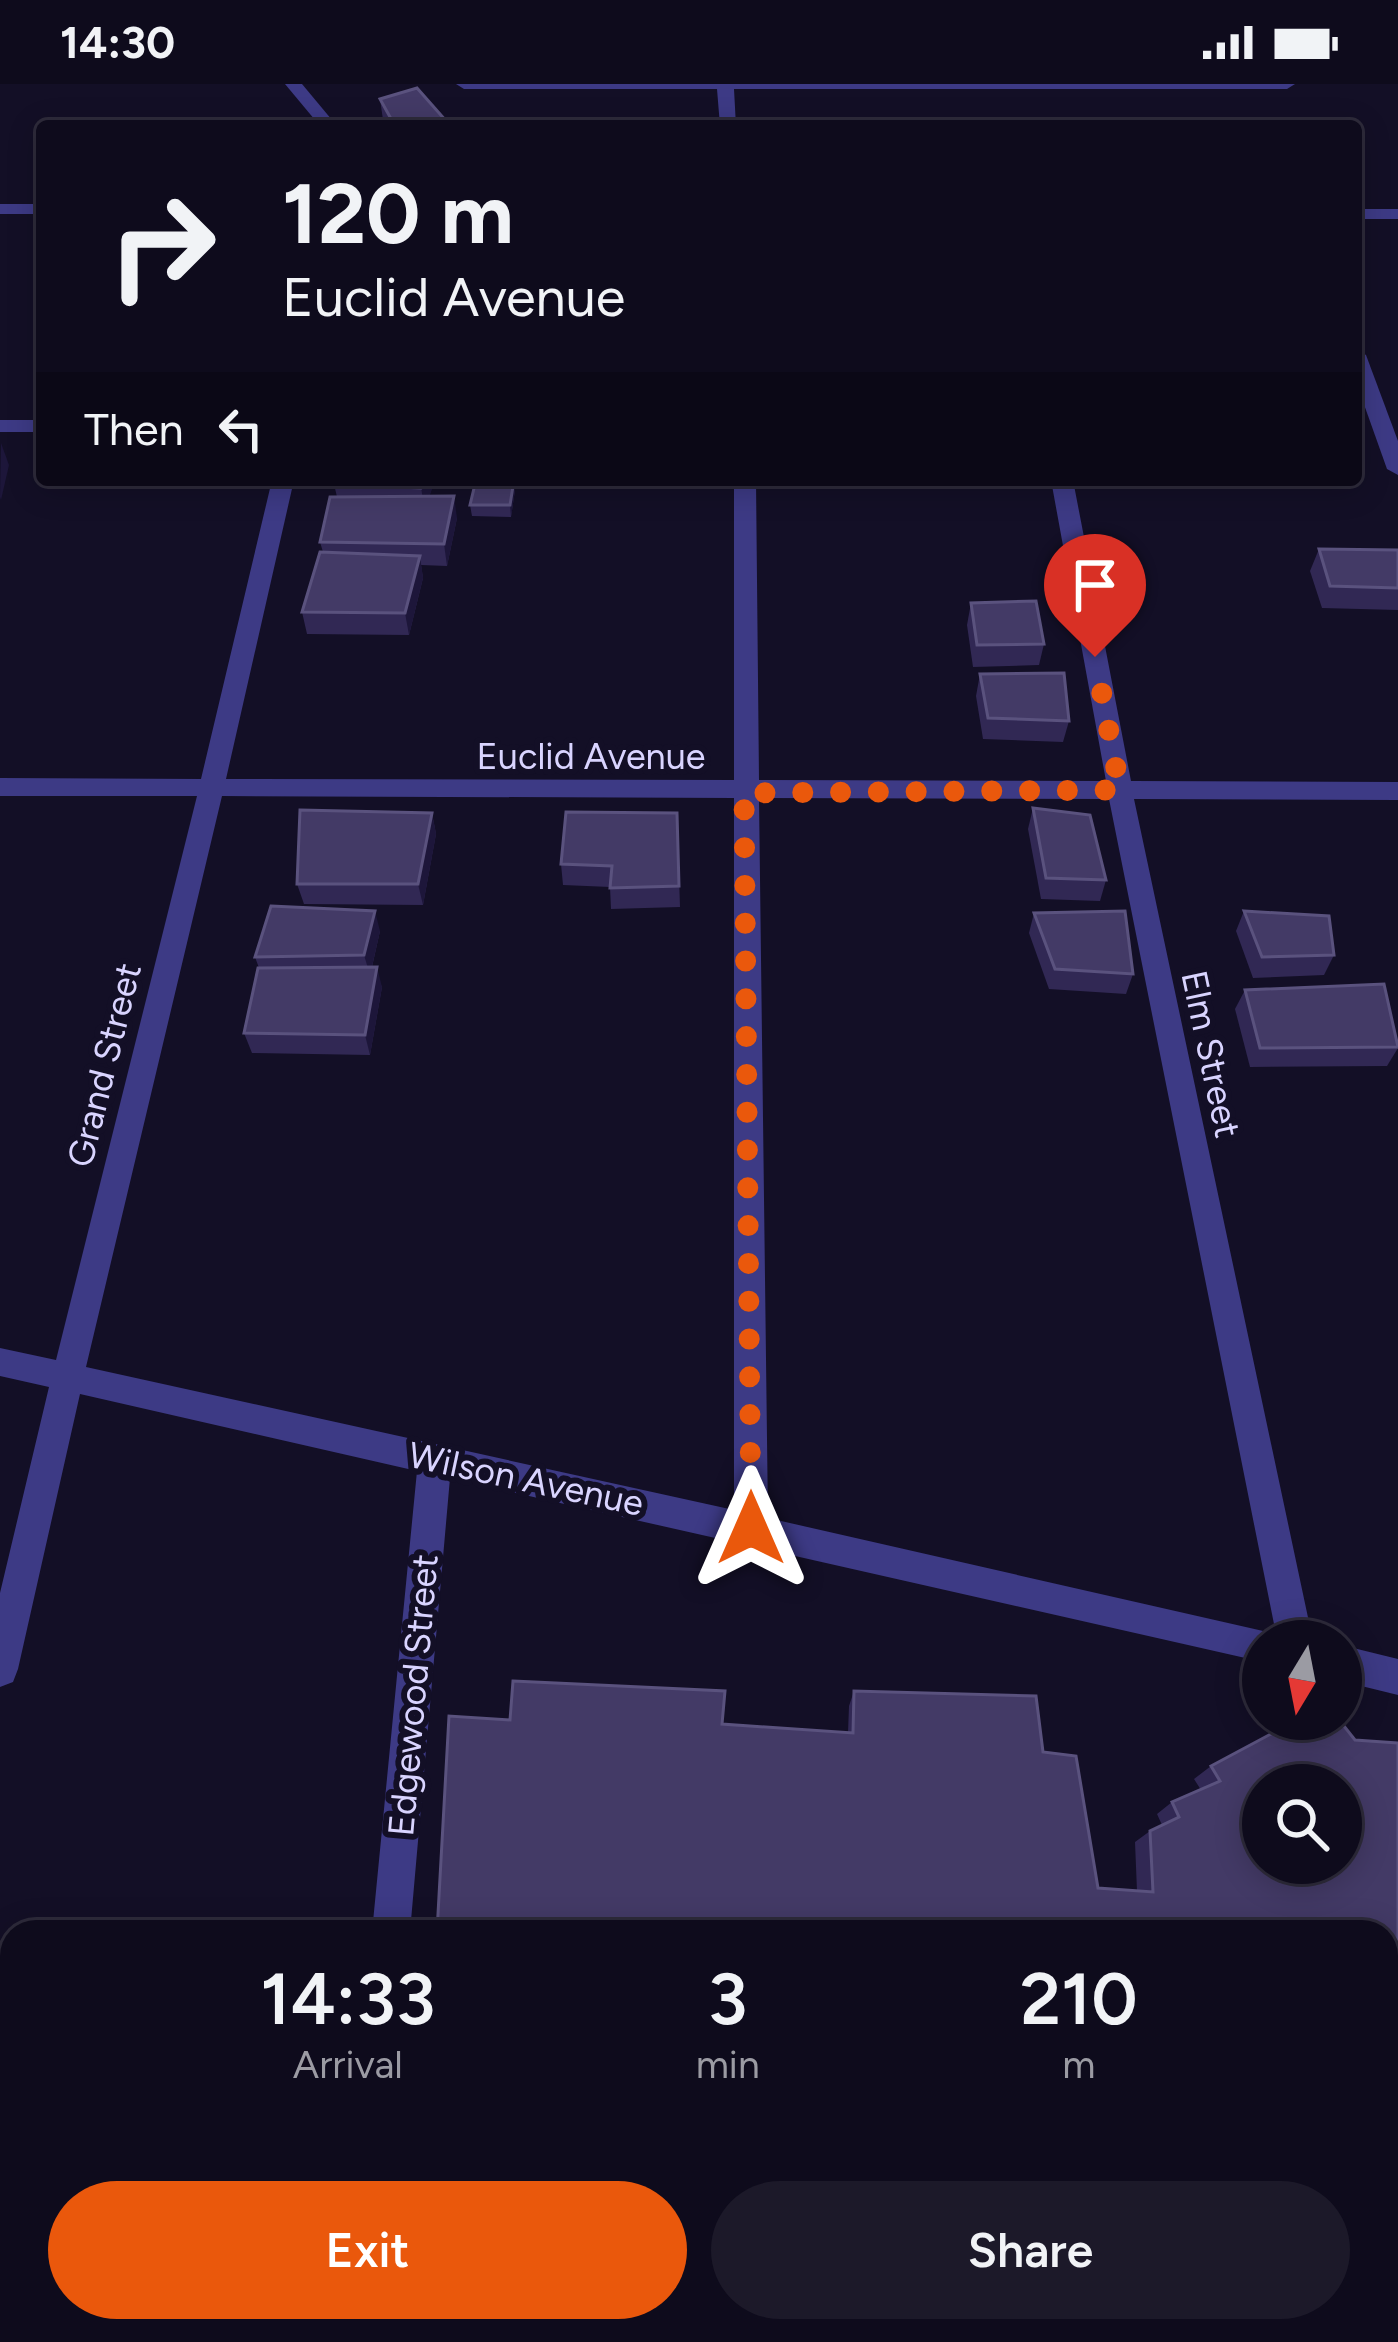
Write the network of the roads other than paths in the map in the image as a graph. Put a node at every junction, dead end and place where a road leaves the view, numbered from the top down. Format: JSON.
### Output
{"nodes":[{"id":1,"x":293,"y":84,"type":"edge"},
{"id":2,"x":464,"y":84,"type":"edge"},
{"id":3,"x":1287,"y":84,"type":"edge"},
{"id":4,"x":725,"y":86,"type":"edge"},
{"id":5,"x":323,"y":120,"type":"edge"},
{"id":6,"x":728,"y":120,"type":"edge"},
{"id":7,"x":0,"y":209,"type":"edge"},
{"id":8,"x":36,"y":209,"type":"edge"},
{"id":9,"x":1362,"y":214,"type":"edge"},
{"id":10,"x":1398,"y":214,"type":"edge"},
{"id":11,"x":1362,"y":369,"type":"edge"},
{"id":12,"x":0,"y":426,"type":"edge"},
{"id":13,"x":36,"y":426,"type":"edge"},
{"id":14,"x":1391,"y":431,"type":"edge"},
{"id":15,"x":1398,"y":469,"type":"edge"},
{"id":16,"x":282,"y":486,"type":"edge"},
{"id":17,"x":746,"y":486,"type":"edge"},
{"id":18,"x":1062,"y":486,"type":"edge"},
{"id":19,"x":0,"y":787,"type":"edge"},
{"id":20,"x":214,"y":790,"type":"junction"},
{"id":21,"x":1120,"y":790,"type":"junction"},
{"id":22,"x":1398,"y":791,"type":"edge"},
{"id":23,"x":744,"y":793,"type":"junction"},
{"id":24,"x":0,"y":1362,"type":"edge"},
{"id":25,"x":65,"y":1376,"type":"junction"},
{"id":26,"x":435,"y":1459,"type":"junction"},
{"id":27,"x":751,"y":1528,"type":"junction"},
{"id":28,"x":1291,"y":1620,"type":"edge"},
{"id":29,"x":1242,"y":1640,"type":"edge"},
{"id":30,"x":1362,"y":1668,"type":"edge"},
{"id":31,"x":0,"y":1669,"type":"edge"},
{"id":32,"x":1398,"y":1677,"type":"edge"},
{"id":33,"x":393,"y":1920,"type":"edge"}],
"edges":[{"from":1,"to":5,"type":"street"},
{"from":2,"to":4,"type":"street"},
{"from":3,"to":4,"type":"street"},
{"from":4,"to":6,"type":"street"},
{"from":7,"to":8,"type":"street"},
{"from":9,"to":10,"type":"street"},
{"from":11,"to":14,"type":"street"},
{"from":12,"to":13,"type":"street"},
{"from":14,"to":15,"type":"street"},
{"from":16,"to":20,"type":"street","name":"Grand Street"},
{"from":17,"to":23,"type":"street"},
{"from":18,"to":21,"type":"street","name":"Elm Street"},
{"from":19,"to":20,"type":"street","name":"Euclid Avenue"},
{"from":20,"to":23,"type":"street","name":"Euclid Avenue"},
{"from":20,"to":25,"type":"street","name":"Grand Street"},
{"from":21,"to":22,"type":"street","name":"Euclid Avenue"},
{"from":21,"to":23,"type":"street","name":"Euclid Avenue"},
{"from":21,"to":28,"type":"street","name":"Elm Street"},
{"from":23,"to":27,"type":"street"},
{"from":24,"to":25,"type":"street","name":"Wilson Avenue"},
{"from":25,"to":26,"type":"street","name":"Wilson Avenue"},
{"from":25,"to":31,"type":"street","name":"Grand Street"},
{"from":26,"to":27,"type":"street","name":"Wilson Avenue"},
{"from":26,"to":33,"type":"street","name":"Edgewood Street"},
{"from":27,"to":29,"type":"street","name":"Wilson Avenue"},
{"from":30,"to":32,"type":"street"}]}
